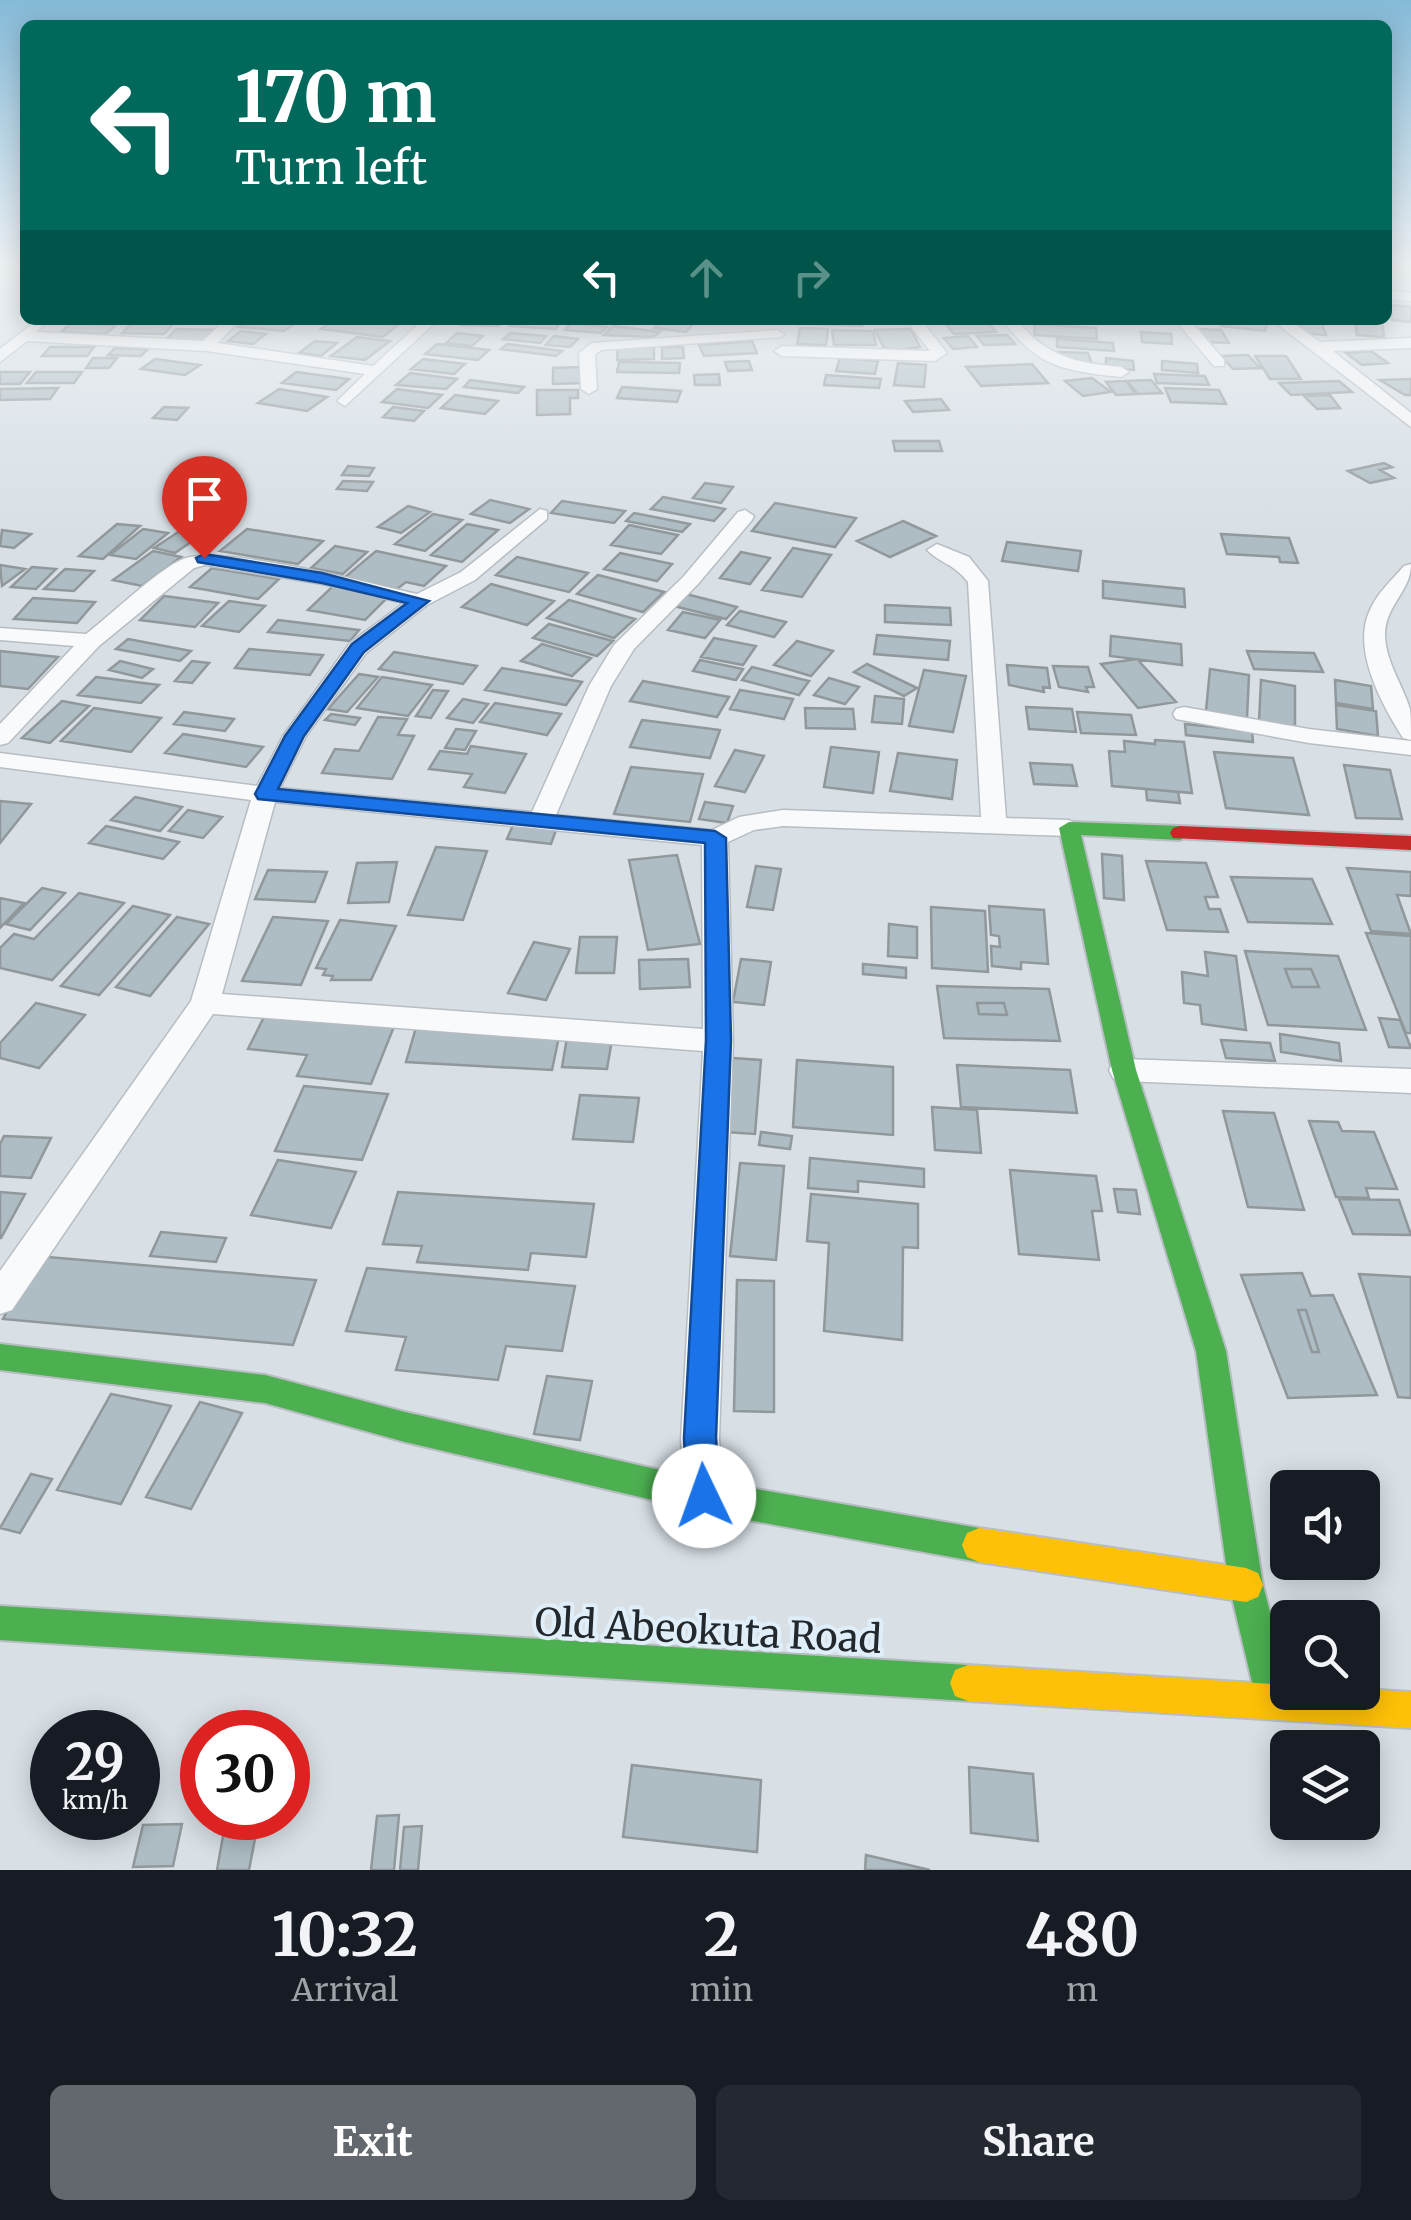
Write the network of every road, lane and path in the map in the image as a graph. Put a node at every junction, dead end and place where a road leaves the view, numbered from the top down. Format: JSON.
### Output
{"nodes":[{"id":1,"x":264,"y":354,"type":"edge"},
{"id":2,"x":395,"y":354,"type":"edge"},
{"id":3,"x":588,"y":354,"type":"edge"},
{"id":4,"x":784,"y":354,"type":"edge"},
{"id":5,"x":938,"y":354,"type":"edge"},
{"id":6,"x":1041,"y":354,"type":"edge"},
{"id":7,"x":1211,"y":354,"type":"edge"},
{"id":8,"x":1328,"y":354,"type":"edge"},
{"id":9,"x":1219,"y":363,"type":"dead end"},
{"id":10,"x":377,"y":371,"type":"junction"},
{"id":11,"x":1121,"y":372,"type":"dead end"},
{"id":12,"x":589,"y":389,"type":"dead end"},
{"id":13,"x":345,"y":401,"type":"dead end"},
{"id":14,"x":1411,"y":422,"type":"edge"},
{"id":15,"x":540,"y":515,"type":"dead end"},
{"id":16,"x":745,"y":516,"type":"dead end"},
{"id":17,"x":936,"y":550,"type":"dead end"},
{"id":18,"x":1411,"y":570,"type":"edge"},
{"id":19,"x":420,"y":601,"type":"junction"},
{"id":20,"x":0,"y":634,"type":"edge"},
{"id":21,"x":91,"y":641,"type":"junction"},
{"id":22,"x":1184,"y":714,"type":"dead end"},
{"id":23,"x":1411,"y":733,"type":"edge"},
{"id":24,"x":0,"y":738,"type":"edge"},
{"id":25,"x":1411,"y":748,"type":"edge"},
{"id":26,"x":0,"y":760,"type":"edge"},
{"id":27,"x":266,"y":794,"type":"junction"},
{"id":28,"x":541,"y":822,"type":"junction"},
{"id":29,"x":994,"y":828,"type":"junction"},
{"id":30,"x":1069,"y":828,"type":"junction"},
{"id":31,"x":715,"y":838,"type":"junction"},
{"id":32,"x":1411,"y":842,"type":"edge"},
{"id":33,"x":205,"y":1002,"type":"junction"},
{"id":34,"x":718,"y":1040,"type":"junction"},
{"id":35,"x":1124,"y":1070,"type":"junction"},
{"id":36,"x":1411,"y":1081,"type":"edge"},
{"id":37,"x":0,"y":1299,"type":"edge"},
{"id":38,"x":0,"y":1357,"type":"edge"},
{"id":39,"x":704,"y":1496,"type":"junction"},
{"id":40,"x":1246,"y":1585,"type":"junction"},
{"id":41,"x":0,"y":1624,"type":"edge"},
{"id":42,"x":1270,"y":1684,"type":"edge"},
{"id":43,"x":1270,"y":1700,"type":"edge"},
{"id":44,"x":1380,"y":1708,"type":"edge"},
{"id":45,"x":1411,"y":1710,"type":"edge"}],
"edges":[{"from":1,"to":10,"type":"street"},
{"from":2,"to":10,"type":"street"},
{"from":3,"to":12,"type":"street"},
{"from":4,"to":5,"type":"street"},
{"from":6,"to":11,"type":"street"},
{"from":7,"to":9,"type":"street"},
{"from":8,"to":14,"type":"street"},
{"from":10,"to":13,"type":"street"},
{"from":15,"to":19,"type":"street"},
{"from":16,"to":28,"type":"street"},
{"from":17,"to":29,"type":"street"},
{"from":18,"to":23,"type":"street"},
{"from":19,"to":21,"type":"street"},
{"from":19,"to":27,"type":"street"},
{"from":20,"to":21,"type":"street"},
{"from":21,"to":24,"type":"street"},
{"from":22,"to":25,"type":"street"},
{"from":26,"to":27,"type":"street"},
{"from":27,"to":28,"type":"street"},
{"from":27,"to":33,"type":"street"},
{"from":28,"to":31,"type":"street"},
{"from":29,"to":30,"type":"street"},
{"from":29,"to":31,"type":"street"},
{"from":30,"to":32,"type":"main road"},
{"from":30,"to":35,"type":"main road"},
{"from":31,"to":34,"type":"street"},
{"from":33,"to":34,"type":"street"},
{"from":33,"to":37,"type":"street"},
{"from":34,"to":39,"type":"street"},
{"from":35,"to":36,"type":"street"},
{"from":35,"to":40,"type":"main road"},
{"from":38,"to":39,"type":"main road"},
{"from":39,"to":40,"type":"main road"},
{"from":40,"to":42,"type":"main road"},
{"from":41,"to":43,"type":"main road","name":"Old Abeokuta Road"},
{"from":44,"to":45,"type":"main road","name":"Old Abeokuta Road"}]}
